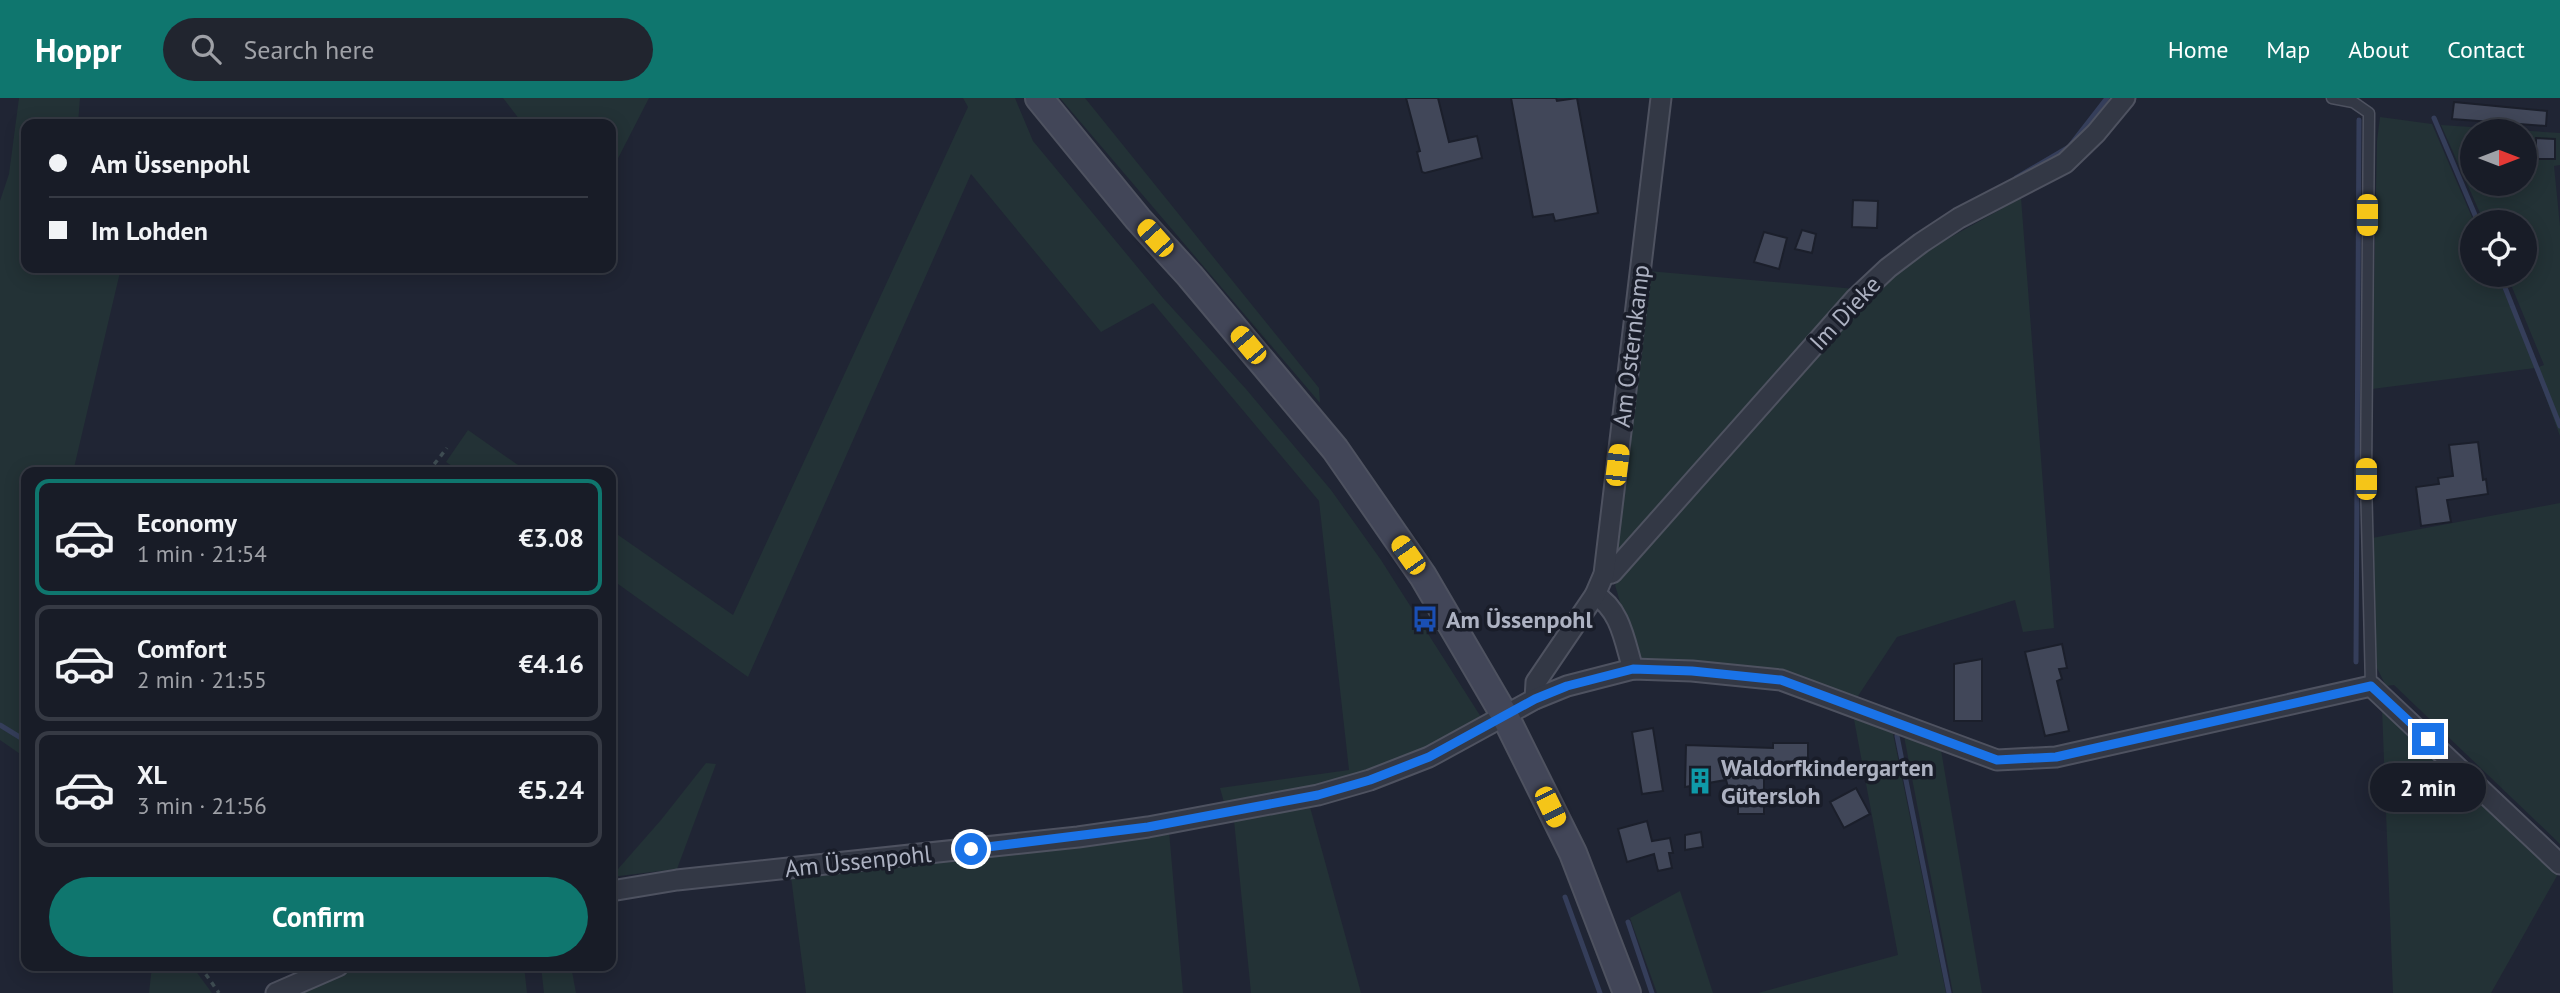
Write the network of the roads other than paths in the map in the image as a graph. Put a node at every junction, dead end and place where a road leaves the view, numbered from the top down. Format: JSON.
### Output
{"nodes":[{"id":1,"x":1040,"y":98,"type":"edge"},
{"id":2,"x":1661,"y":98,"type":"edge"},
{"id":3,"x":2125,"y":98,"type":"edge"},
{"id":4,"x":2332,"y":98,"type":"edge"},
{"id":5,"x":1604,"y":575,"type":"junction"},
{"id":6,"x":1595,"y":595,"type":"junction"},
{"id":7,"x":1633,"y":669,"type":"junction"},
{"id":8,"x":2371,"y":686,"type":"junction"},
{"id":9,"x":1535,"y":699,"type":"junction"},
{"id":10,"x":1505,"y":716,"type":"junction"},
{"id":11,"x":2560,"y":864,"type":"edge"},
{"id":12,"x":616,"y":890,"type":"edge"},
{"id":13,"x":327,"y":971,"type":"edge"},
{"id":14,"x":276,"y":993,"type":"edge"},
{"id":15,"x":1627,"y":993,"type":"edge"}],
"edges":[{"from":1,"to":10,"type":"main road"},
{"from":2,"to":5,"type":"street","name":"Am Osternkamp"},
{"from":3,"to":5,"type":"street","name":"Im Dieke"},
{"from":4,"to":8,"type":"lane"},
{"from":5,"to":6,"type":"street","name":"Am Osternkamp"},
{"from":6,"to":7,"type":"street"},
{"from":6,"to":9,"type":"street","name":"Am Osternkamp"},
{"from":7,"to":8,"type":"street","name":"Am Üssenpohl"},
{"from":7,"to":9,"type":"street","name":"Am Üssenpohl"},
{"from":8,"to":11,"type":"street"},
{"from":9,"to":10,"type":"street","name":"Am Üssenpohl"},
{"from":10,"to":12,"type":"street","name":"Am Üssenpohl"},
{"from":10,"to":15,"type":"main road"},
{"from":13,"to":14,"type":"street"}]}
